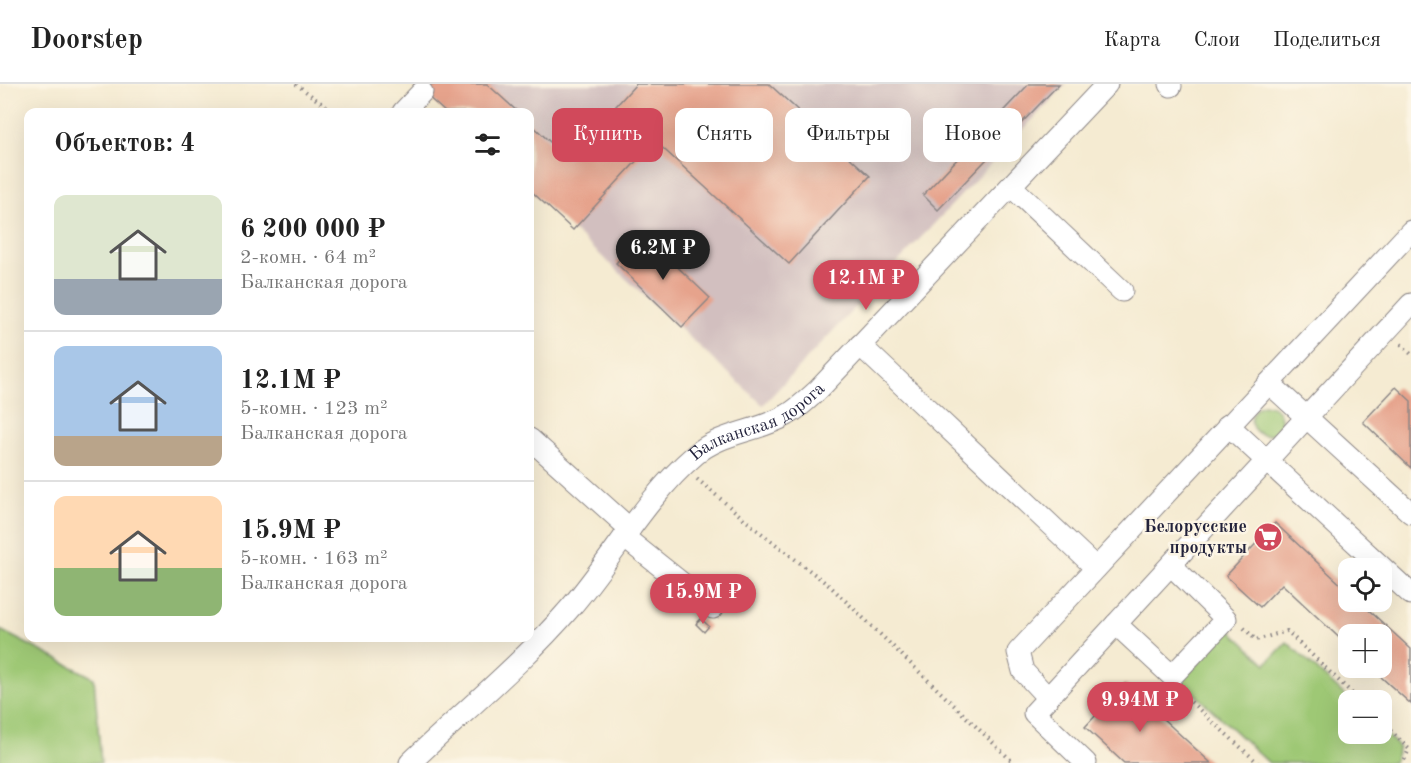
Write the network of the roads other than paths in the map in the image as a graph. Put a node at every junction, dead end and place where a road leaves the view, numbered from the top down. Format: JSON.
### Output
{"nodes":[{"id":1,"x":1107,"y":84,"type":"edge"},
{"id":2,"x":422,"y":92,"type":"dead end"},
{"id":3,"x":407,"y":108,"type":"edge"},
{"id":4,"x":1011,"y":186,"type":"junction"},
{"id":5,"x":1411,"y":231,"type":"edge"},
{"id":6,"x":1122,"y":291,"type":"dead end"},
{"id":7,"x":1411,"y":304,"type":"edge"},
{"id":8,"x":860,"y":345,"type":"junction"},
{"id":9,"x":1269,"y":383,"type":"junction"},
{"id":10,"x":1307,"y":417,"type":"junction"},
{"id":11,"x":1228,"y":425,"type":"junction"},
{"id":12,"x":534,"y":443,"type":"edge"},
{"id":13,"x":1267,"y":461,"type":"junction"},
{"id":14,"x":1411,"y":513,"type":"edge"},
{"id":15,"x":627,"y":533,"type":"junction"},
{"id":16,"x":1170,"y":565,"type":"junction"},
{"id":17,"x":1096,"y":568,"type":"junction"},
{"id":18,"x":1411,"y":594,"type":"edge"},
{"id":19,"x":712,"y":608,"type":"dead end"},
{"id":20,"x":1116,"y":624,"type":"junction"},
{"id":21,"x":1048,"y":698,"type":"junction"},
{"id":22,"x":410,"y":763,"type":"edge"},
{"id":23,"x":1086,"y":763,"type":"edge"}],
"edges":[{"from":1,"to":4,"type":"street","name":"Балканская дорога"},
{"from":2,"to":3,"type":"street"},
{"from":4,"to":6,"type":"street"},
{"from":4,"to":8,"type":"street","name":"Балканская дорога"},
{"from":5,"to":9,"type":"street"},
{"from":7,"to":10,"type":"street"},
{"from":8,"to":15,"type":"street","name":"Балканская дорога"},
{"from":8,"to":17,"type":"street"},
{"from":9,"to":10,"type":"street"},
{"from":9,"to":11,"type":"street"},
{"from":10,"to":13,"type":"street"},
{"from":10,"to":14,"type":"street"},
{"from":11,"to":13,"type":"street"},
{"from":11,"to":17,"type":"street"},
{"from":12,"to":15,"type":"street"},
{"from":13,"to":16,"type":"street"},
{"from":13,"to":18,"type":"street"},
{"from":15,"to":19,"type":"street"},
{"from":15,"to":22,"type":"street","name":"Балканская дорога"},
{"from":16,"to":20,"type":"street"},
{"from":16,"to":20,"type":"street"},
{"from":17,"to":21,"type":"street"},
{"from":20,"to":21,"type":"street"},
{"from":21,"to":23,"type":"street"}]}
